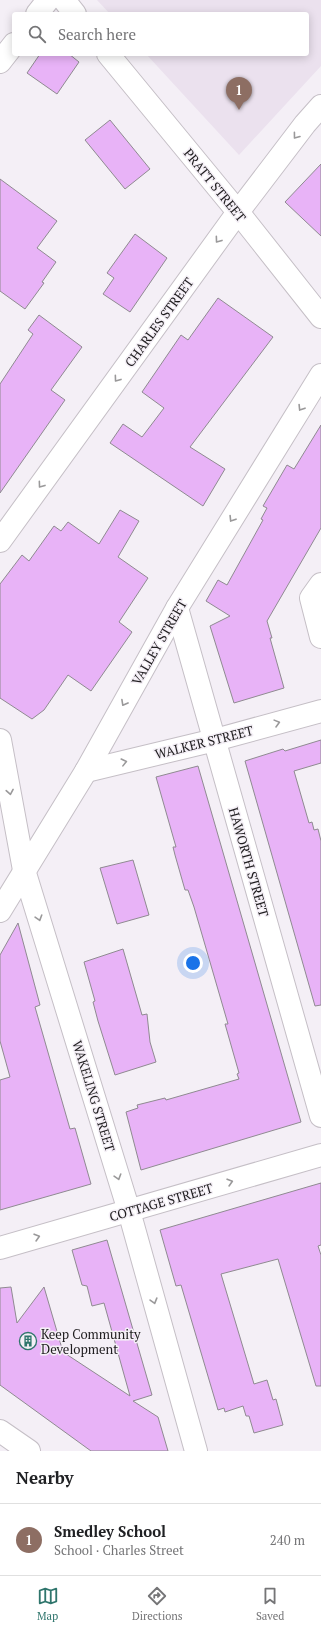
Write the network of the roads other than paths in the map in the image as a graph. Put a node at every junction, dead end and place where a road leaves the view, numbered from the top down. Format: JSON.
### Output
{"nodes":[{"id":1,"x":48,"y":0,"type":"edge"},
{"id":2,"x":64,"y":0,"type":"edge"},
{"id":3,"x":39,"y":12,"type":"edge"},
{"id":4,"x":74,"y":12,"type":"edge"},
{"id":5,"x":12,"y":47,"type":"edge"},
{"id":6,"x":110,"y":56,"type":"edge"},
{"id":7,"x":0,"y":62,"type":"edge"},
{"id":8,"x":321,"y":106,"type":"edge"},
{"id":9,"x":238,"y":212,"type":"junction"},
{"id":10,"x":321,"y":317,"type":"edge"},
{"id":11,"x":321,"y":375,"type":"edge"},
{"id":12,"x":0,"y":541,"type":"edge"},
{"id":13,"x":321,"y":584,"type":"edge"},
{"id":14,"x":177,"y":608,"type":"junction"},
{"id":15,"x":321,"y":637,"type":"edge"},
{"id":16,"x":321,"y":711,"type":"edge"},
{"id":17,"x":0,"y":740,"type":"edge"},
{"id":18,"x":215,"y":740,"type":"junction"},
{"id":19,"x":86,"y":771,"type":"junction"},
{"id":20,"x":24,"y":870,"type":"junction"},
{"id":21,"x":0,"y":911,"type":"edge"},
{"id":22,"x":321,"y":1116,"type":"edge"},
{"id":23,"x":321,"y":1155,"type":"edge"},
{"id":24,"x":129,"y":1211,"type":"junction"},
{"id":25,"x":0,"y":1248,"type":"edge"},
{"id":26,"x":0,"y":1431,"type":"edge"},
{"id":27,"x":29,"y":1451,"type":"edge"},
{"id":28,"x":196,"y":1451,"type":"edge"}],
"edges":[{"from":1,"to":3,"type":"street"},
{"from":2,"to":4,"type":"street"},
{"from":5,"to":7,"type":"street"},
{"from":6,"to":9,"type":"street","name":"PRATT STREET"},
{"from":8,"to":9,"type":"street","name":"CHARLES STREET","one_way":true},
{"from":9,"to":10,"type":"street","name":"PRATT STREET"},
{"from":9,"to":12,"type":"street","name":"CHARLES STREET","one_way":true},
{"from":11,"to":14,"type":"street","name":"VALLEY STREET","one_way":true},
{"from":13,"to":15,"type":"street"},
{"from":14,"to":18,"type":"street","name":"HAWORTH STREET"},
{"from":14,"to":19,"type":"street","name":"VALLEY STREET","one_way":true},
{"from":18,"to":16,"type":"street","name":"WALKER STREET","one_way":true},
{"from":17,"to":20,"type":"street","name":"WAKELING STREET","one_way":true},
{"from":19,"to":18,"type":"street","name":"WALKER STREET","one_way":true},
{"from":18,"to":22,"type":"street","name":"HAWORTH STREET"},
{"from":19,"to":20,"type":"street","name":"VALLEY STREET"},
{"from":20,"to":21,"type":"street","name":"VALLEY STREET"},
{"from":20,"to":24,"type":"street","name":"WAKELING STREET","one_way":true},
{"from":24,"to":23,"type":"street","name":"COTTAGE STREET","one_way":true},
{"from":25,"to":24,"type":"street","name":"COTTAGE STREET","one_way":true},
{"from":24,"to":28,"type":"street","name":"WAKELING STREET","one_way":true},
{"from":26,"to":27,"type":"street"}]}
